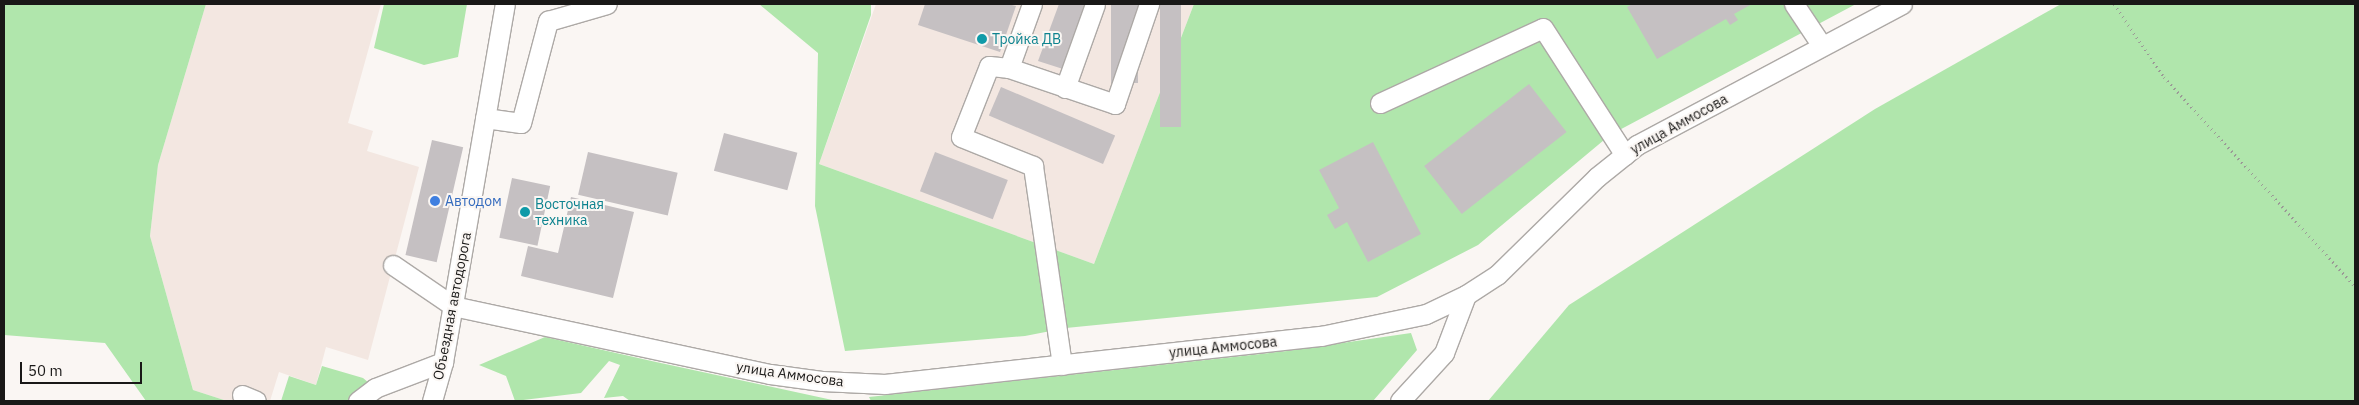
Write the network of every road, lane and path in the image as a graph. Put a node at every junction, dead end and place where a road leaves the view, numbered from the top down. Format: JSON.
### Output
{"nodes":[{"id":1,"x":505,"y":4,"type":"edge"},
{"id":2,"x":607,"y":4,"type":"edge"},
{"id":3,"x":1032,"y":4,"type":"edge"},
{"id":4,"x":1095,"y":4,"type":"edge"},
{"id":5,"x":1149,"y":4,"type":"edge"},
{"id":6,"x":1794,"y":4,"type":"edge"},
{"id":7,"x":1902,"y":4,"type":"edge"},
{"id":8,"x":2114,"y":4,"type":"edge"},
{"id":9,"x":1822,"y":46,"type":"junction"},
{"id":10,"x":1009,"y":68,"type":"junction"},
{"id":11,"x":1065,"y":88,"type":"junction"},
{"id":12,"x":1380,"y":103,"type":"dead end"},
{"id":13,"x":485,"y":118,"type":"junction"},
{"id":14,"x":1624,"y":155,"type":"junction"},
{"id":15,"x":393,"y":265,"type":"dead end"},
{"id":16,"x":2355,"y":286,"type":"edge"},
{"id":17,"x":1466,"y":295,"type":"junction"},
{"id":18,"x":453,"y":306,"type":"junction"},
{"id":19,"x":443,"y":362,"type":"junction"},
{"id":20,"x":1062,"y":365,"type":"junction"},
{"id":21,"x":358,"y":401,"type":"edge"},
{"id":22,"x":432,"y":401,"type":"edge"},
{"id":23,"x":1400,"y":401,"type":"edge"}],
"edges":[{"from":1,"to":13,"type":"street","name":"Объездная автодорога"},
{"from":2,"to":13,"type":"street"},
{"from":3,"to":10,"type":"street"},
{"from":4,"to":11,"type":"street"},
{"from":5,"to":11,"type":"street"},
{"from":6,"to":9,"type":"street"},
{"from":7,"to":9,"type":"street","name":"улица Аммосова"},
{"from":8,"to":16,"type":"path"},
{"from":9,"to":14,"type":"street","name":"улица Аммосова"},
{"from":10,"to":11,"type":"street"},
{"from":10,"to":20,"type":"street"},
{"from":12,"to":14,"type":"street"},
{"from":13,"to":18,"type":"street","name":"Объездная автодорога"},
{"from":14,"to":17,"type":"street","name":"улица Аммосова"},
{"from":15,"to":18,"type":"street"},
{"from":17,"to":20,"type":"street","name":"улица Аммосова"},
{"from":17,"to":23,"type":"street"},
{"from":18,"to":19,"type":"street","name":"Объездная автодорога"},
{"from":18,"to":20,"type":"street","name":"улица Аммосова"},
{"from":19,"to":21,"type":"street"},
{"from":19,"to":22,"type":"street","name":"Объездная автодорога"}]}
